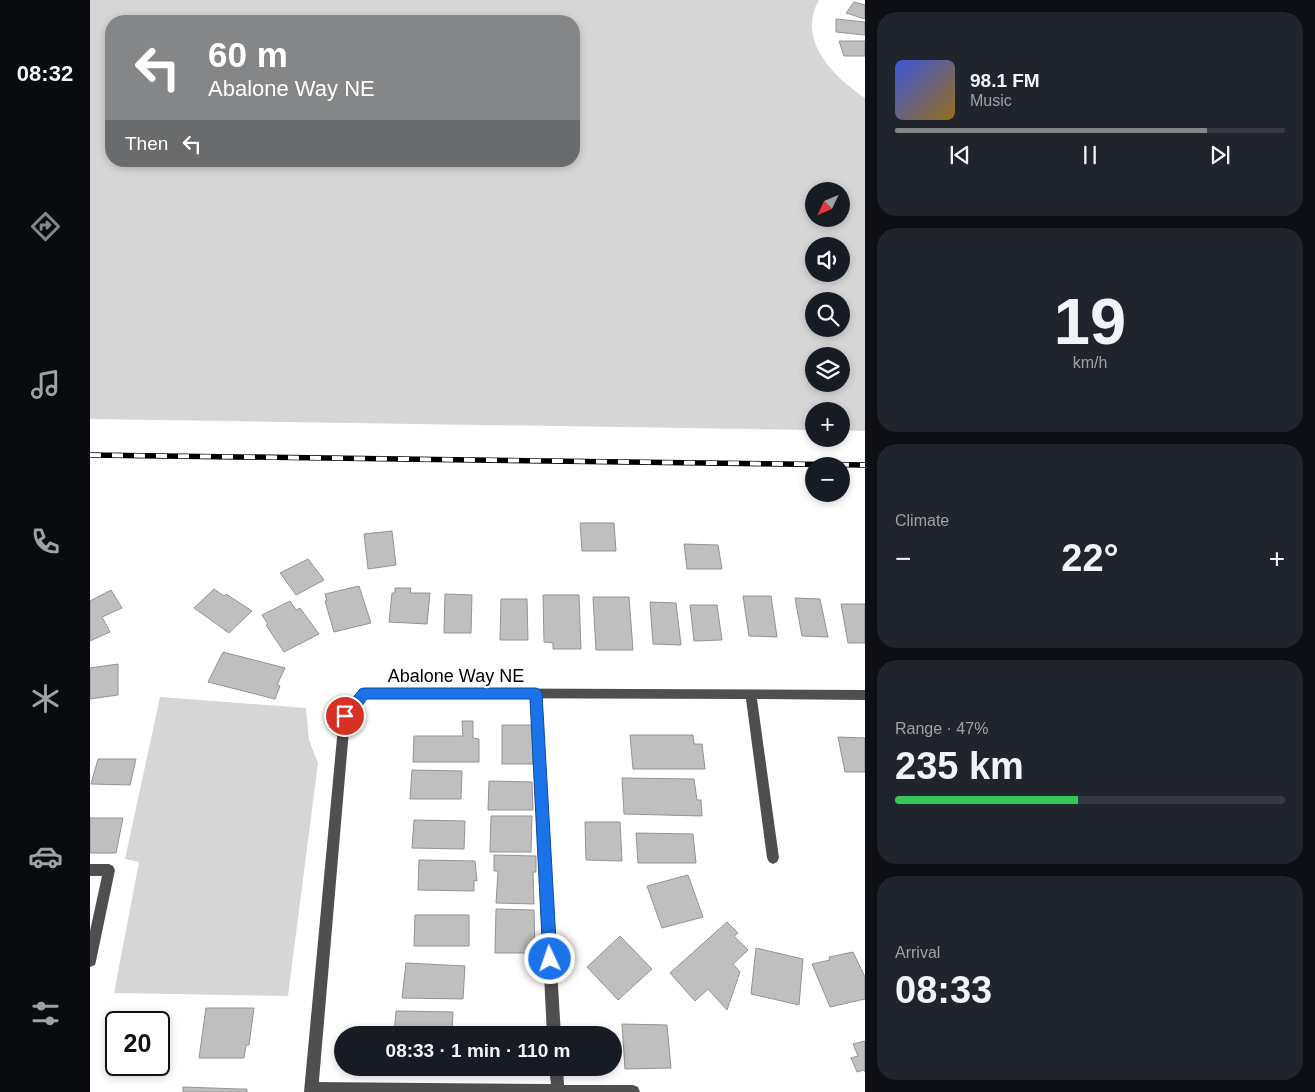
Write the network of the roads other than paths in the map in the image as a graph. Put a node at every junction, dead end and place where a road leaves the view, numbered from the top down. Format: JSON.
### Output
{"nodes":[{"id":1,"x":536,"y":693,"type":"junction"},
{"id":2,"x":751,"y":694,"type":"junction"},
{"id":3,"x":865,"y":695,"type":"edge"},
{"id":4,"x":772,"y":858,"type":"dead end"},
{"id":5,"x":90,"y":870,"type":"edge"},
{"id":6,"x":90,"y":961,"type":"edge"},
{"id":7,"x":554,"y":1026,"type":"edge"},
{"id":8,"x":557,"y":1076,"type":"edge"},
{"id":9,"x":312,"y":1090,"type":"edge"},
{"id":10,"x":558,"y":1092,"type":"edge"},
{"id":11,"x":633,"y":1092,"type":"edge"}],
"edges":[{"from":1,"to":2,"type":"street","name":"Abalone Way NE"},
{"from":1,"to":7,"type":"street"},
{"from":1,"to":9,"type":"street","name":"Abalone Way NE"},
{"from":2,"to":3,"type":"street","name":"Abalone Way NE"},
{"from":2,"to":4,"type":"street"},
{"from":5,"to":6,"type":"street"},
{"from":8,"to":10,"type":"street"},
{"from":9,"to":10,"type":"street"},
{"from":10,"to":11,"type":"street"}]}
